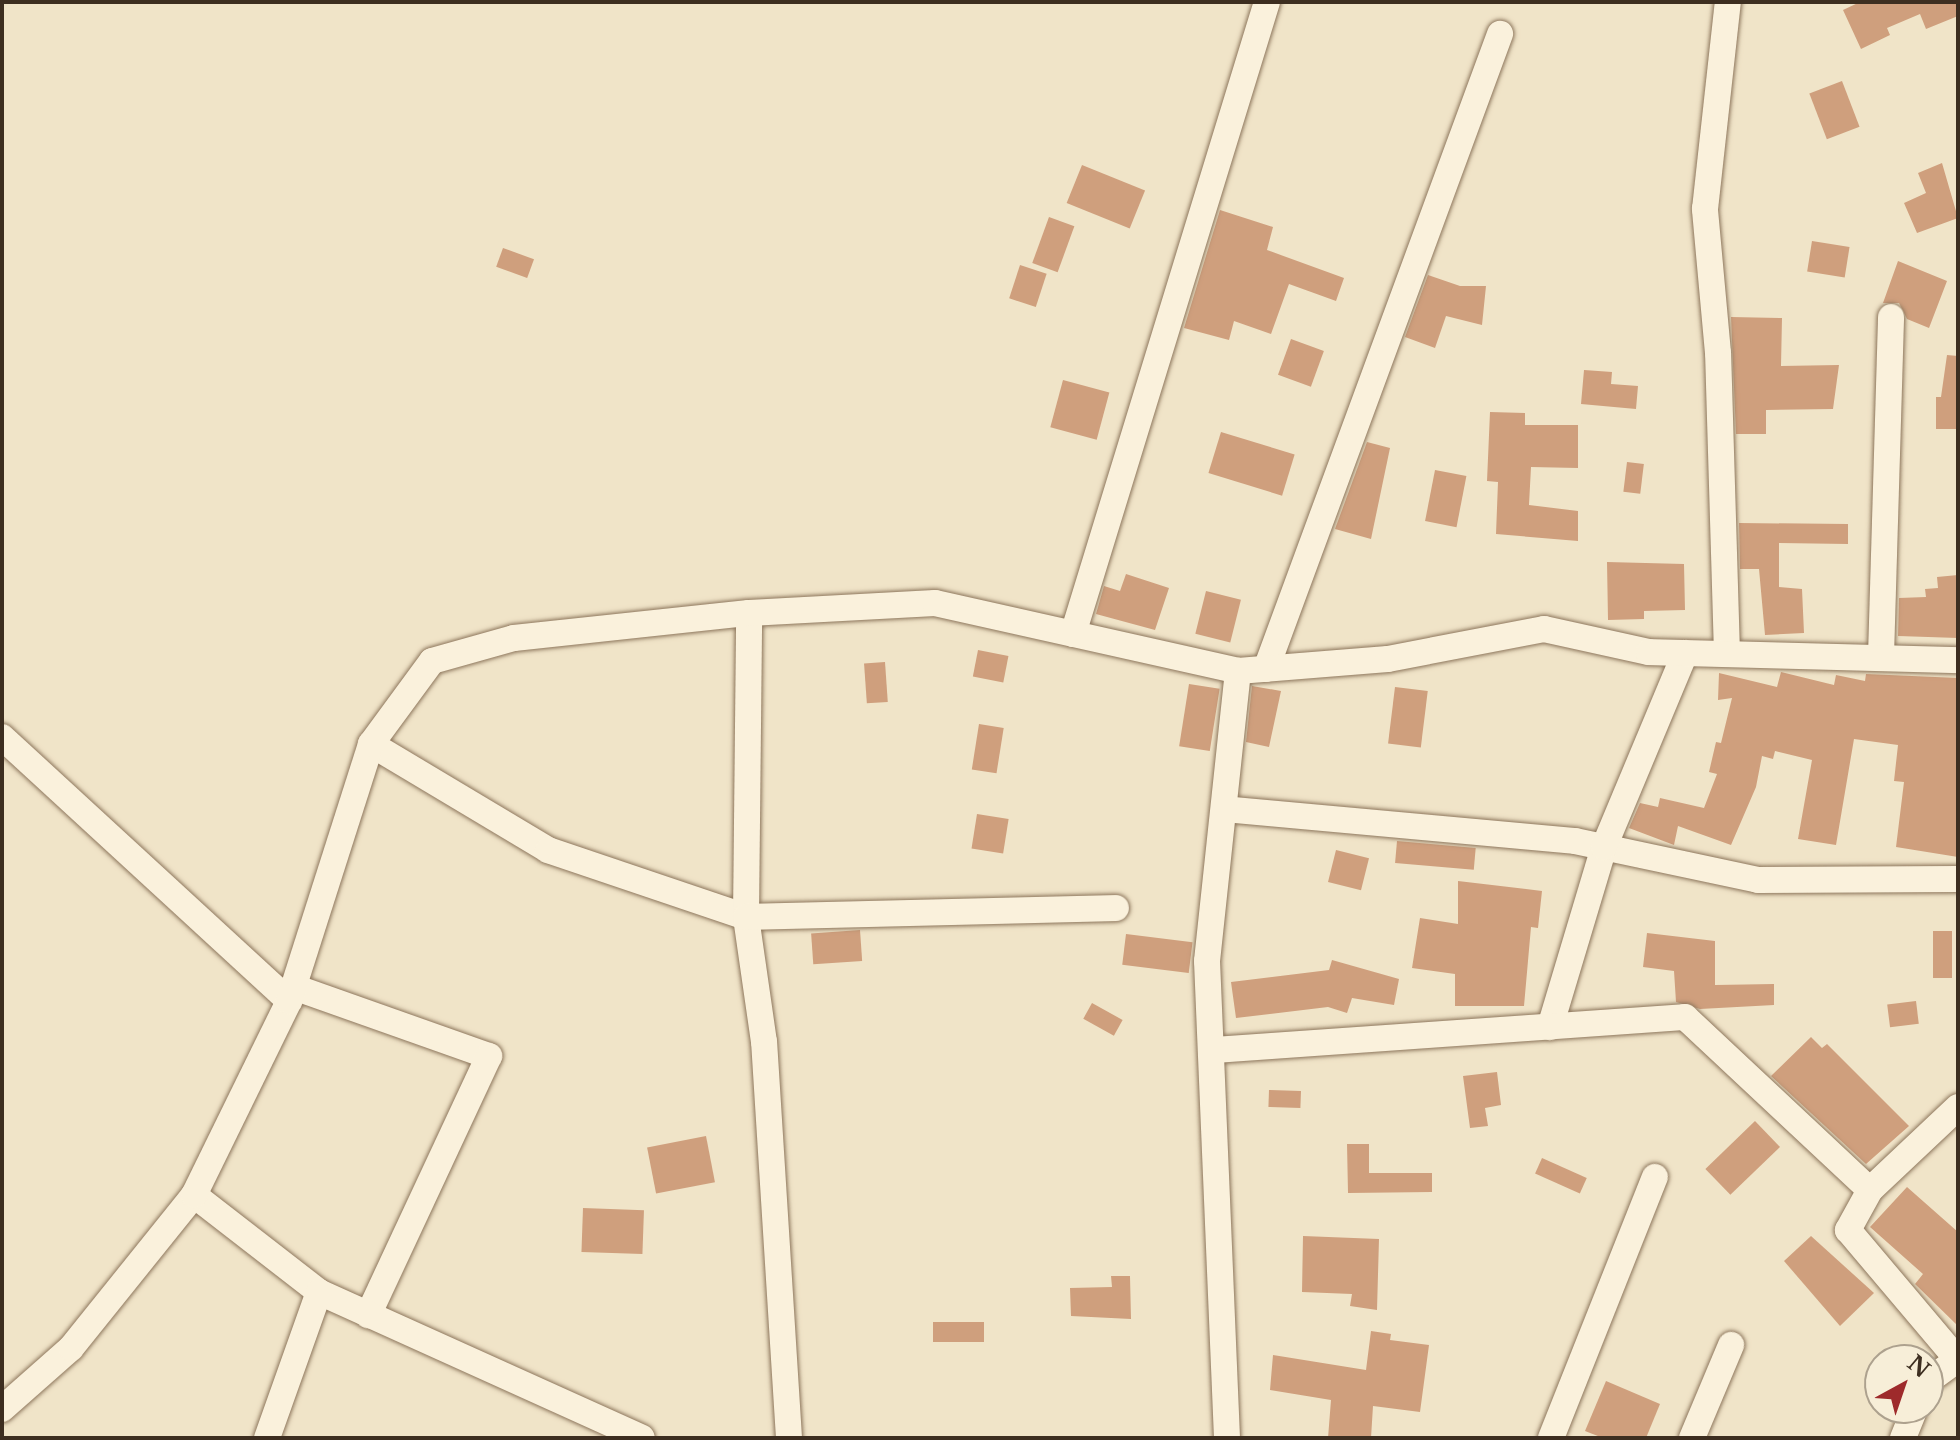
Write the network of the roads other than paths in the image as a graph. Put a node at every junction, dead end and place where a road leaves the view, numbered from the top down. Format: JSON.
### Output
{"nodes":[{"id":1,"x":1267,"y":2,"type":"edge"},
{"id":2,"x":1728,"y":2,"type":"edge"},
{"id":3,"x":1500,"y":34,"type":"dead end"},
{"id":4,"x":1891,"y":317,"type":"dead end"},
{"id":5,"x":749,"y":613,"type":"junction"},
{"id":6,"x":1073,"y":634,"type":"junction"},
{"id":7,"x":1685,"y":653,"type":"junction"},
{"id":8,"x":1727,"y":654,"type":"junction"},
{"id":9,"x":1881,"y":656,"type":"junction"},
{"id":10,"x":1958,"y":660,"type":"edge"},
{"id":11,"x":1266,"y":669,"type":"junction"},
{"id":12,"x":1238,"y":671,"type":"junction"},
{"id":13,"x":2,"y":737,"type":"edge"},
{"id":14,"x":371,"y":744,"type":"junction"},
{"id":15,"x":1224,"y":809,"type":"junction"},
{"id":16,"x":1604,"y":847,"type":"junction"},
{"id":17,"x":1958,"y":879,"type":"edge"},
{"id":18,"x":1116,"y":908,"type":"dead end"},
{"id":19,"x":746,"y":917,"type":"junction"},
{"id":20,"x":291,"y":994,"type":"junction"},
{"id":21,"x":1550,"y":1027,"type":"junction"},
{"id":22,"x":1213,"y":1050,"type":"junction"},
{"id":23,"x":1958,"y":1107,"type":"edge"},
{"id":24,"x":1655,"y":1177,"type":"dead end"},
{"id":25,"x":1870,"y":1190,"type":"junction"},
{"id":26,"x":194,"y":1195,"type":"junction"},
{"id":27,"x":319,"y":1292,"type":"junction"},
{"id":28,"x":368,"y":1315,"type":"junction"},
{"id":29,"x":1731,"y":1345,"type":"dead end"},
{"id":30,"x":1958,"y":1359,"type":"edge"},
{"id":31,"x":2,"y":1409,"type":"edge"},
{"id":32,"x":267,"y":1438,"type":"edge"},
{"id":33,"x":642,"y":1438,"type":"edge"},
{"id":34,"x":789,"y":1438,"type":"edge"},
{"id":35,"x":1227,"y":1438,"type":"edge"},
{"id":36,"x":1551,"y":1438,"type":"edge"},
{"id":37,"x":1692,"y":1438,"type":"edge"}],
"edges":[{"from":1,"to":6,"type":"street"},
{"from":2,"to":8,"type":"street"},
{"from":3,"to":11,"type":"street"},
{"from":4,"to":9,"type":"street"},
{"from":5,"to":6,"type":"street"},
{"from":5,"to":14,"type":"street"},
{"from":5,"to":19,"type":"street"},
{"from":6,"to":12,"type":"street"},
{"from":7,"to":8,"type":"street"},
{"from":7,"to":11,"type":"street"},
{"from":7,"to":16,"type":"street"},
{"from":8,"to":9,"type":"street"},
{"from":9,"to":10,"type":"street"},
{"from":11,"to":12,"type":"street"},
{"from":12,"to":15,"type":"street"},
{"from":13,"to":20,"type":"street"},
{"from":14,"to":19,"type":"street"},
{"from":14,"to":20,"type":"street"},
{"from":15,"to":16,"type":"street"},
{"from":15,"to":22,"type":"street"},
{"from":16,"to":17,"type":"street"},
{"from":16,"to":21,"type":"street"},
{"from":18,"to":19,"type":"street"},
{"from":19,"to":34,"type":"street"},
{"from":20,"to":26,"type":"street"},
{"from":20,"to":28,"type":"street"},
{"from":21,"to":22,"type":"street"},
{"from":21,"to":25,"type":"street"},
{"from":22,"to":35,"type":"street"},
{"from":23,"to":25,"type":"street"},
{"from":24,"to":36,"type":"street"},
{"from":25,"to":30,"type":"street"},
{"from":26,"to":27,"type":"street"},
{"from":26,"to":31,"type":"street"},
{"from":27,"to":28,"type":"street"},
{"from":27,"to":32,"type":"street"},
{"from":28,"to":33,"type":"street"},
{"from":29,"to":37,"type":"street"}]}
